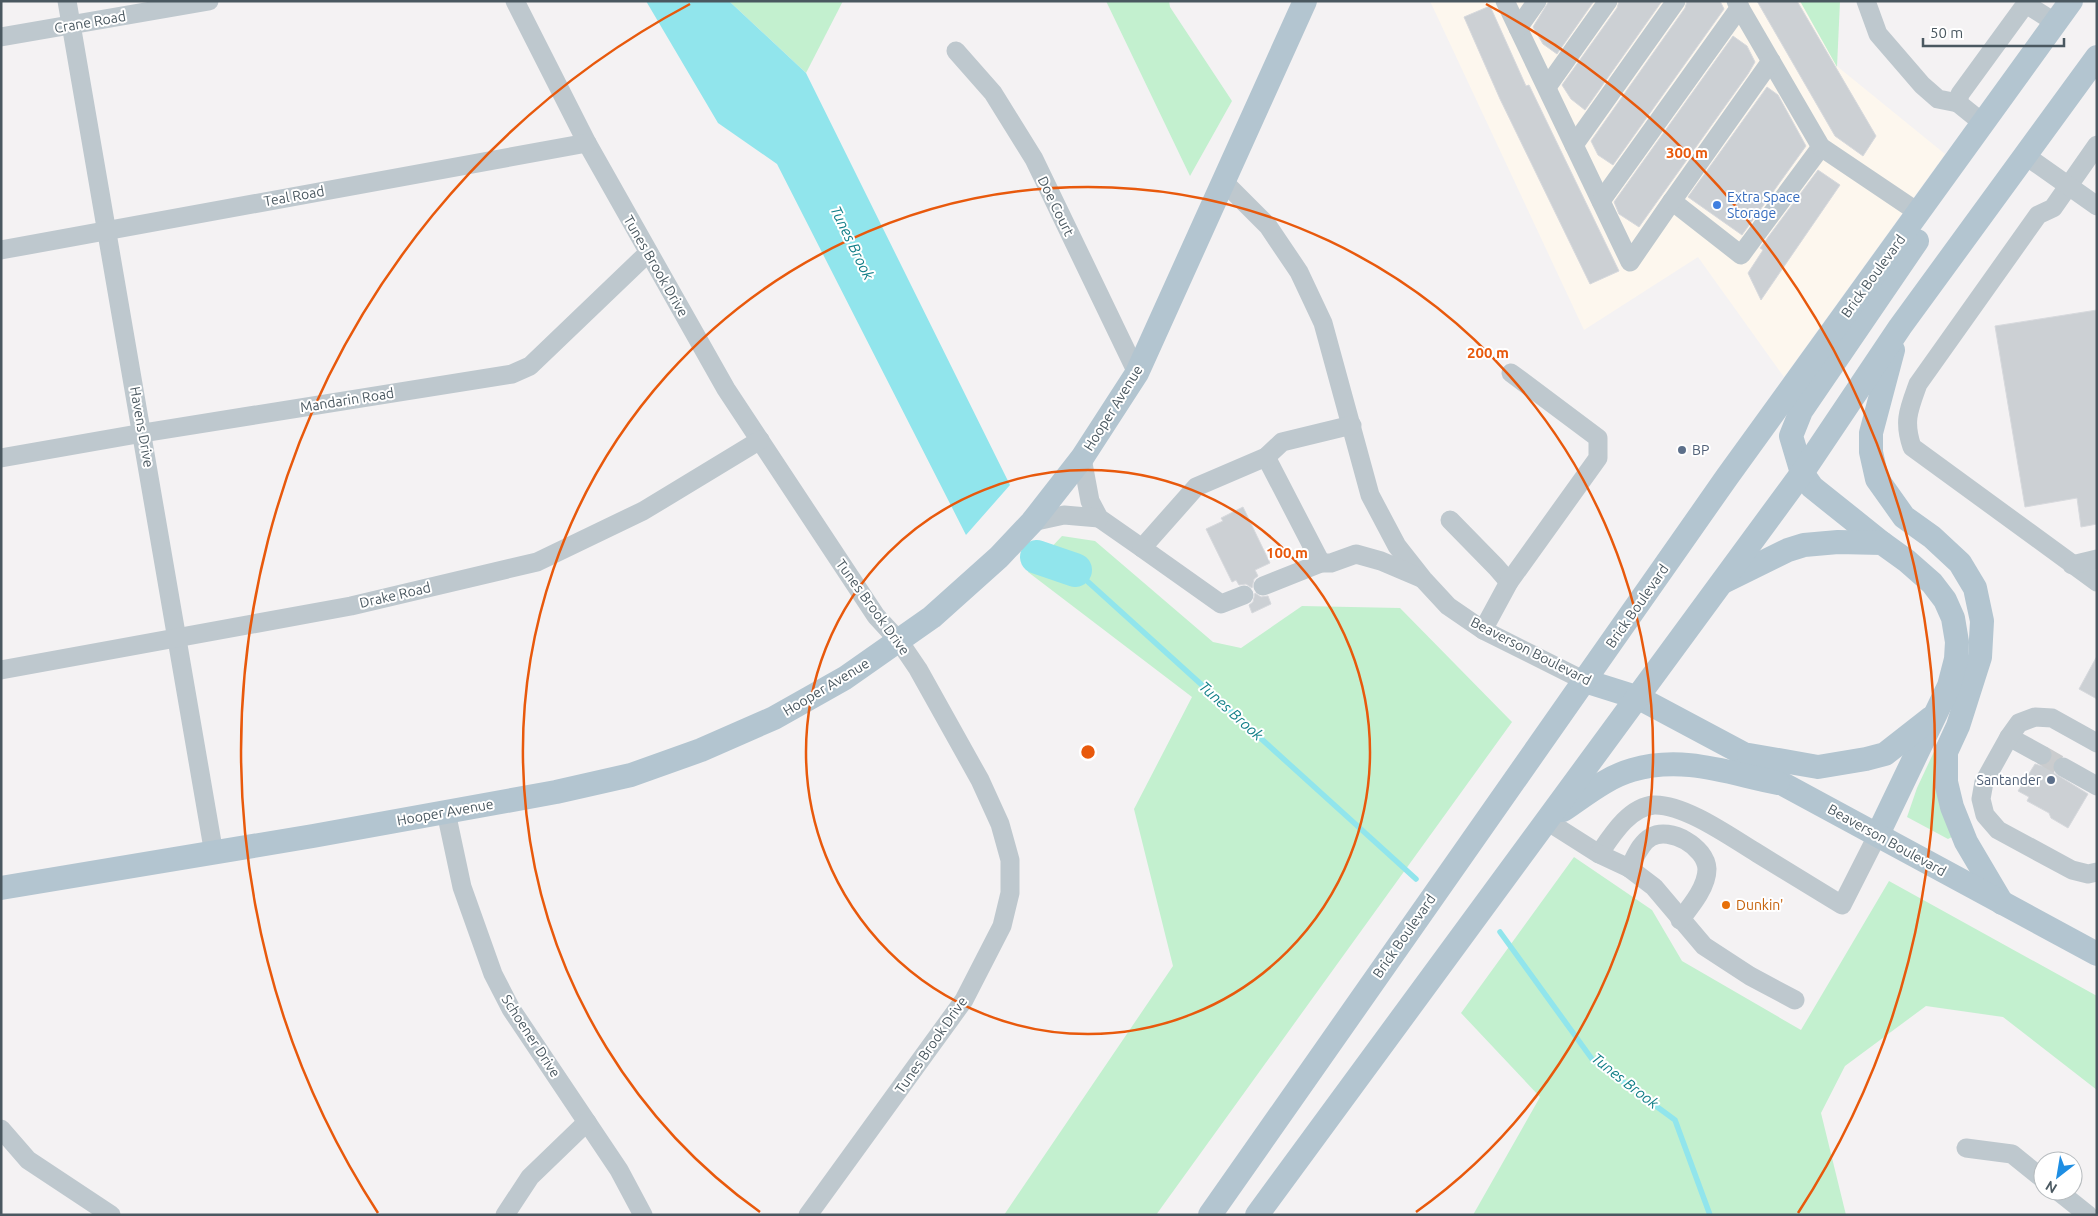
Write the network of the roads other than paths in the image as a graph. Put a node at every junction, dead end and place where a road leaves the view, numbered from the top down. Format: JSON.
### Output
{"nodes":[{"id":1,"x":67,"y":1,"type":"edge"},
{"id":2,"x":209,"y":1,"type":"edge"},
{"id":3,"x":515,"y":1,"type":"edge"},
{"id":4,"x":1305,"y":1,"type":"edge"},
{"id":5,"x":1505,"y":1,"type":"edge"},
{"id":6,"x":1537,"y":1,"type":"edge"},
{"id":7,"x":1608,"y":1,"type":"edge"},
{"id":8,"x":1676,"y":1,"type":"edge"},
{"id":9,"x":1866,"y":1,"type":"edge"},
{"id":10,"x":2071,"y":1,"type":"edge"},
{"id":11,"x":1738,"y":4,"type":"edge"},
{"id":12,"x":2030,"y":4,"type":"edge"},
{"id":13,"x":2056,"y":23,"type":"junction"},
{"id":14,"x":71,"y":25,"type":"junction"},
{"id":15,"x":1518,"y":28,"type":"junction"},
{"id":16,"x":1,"y":38,"type":"edge"},
{"id":17,"x":956,"y":51,"type":"dead end"},
{"id":18,"x":2097,"y":58,"type":"edge"},
{"id":19,"x":1771,"y":61,"type":"junction"},
{"id":20,"x":1547,"y":88,"type":"junction"},
{"id":21,"x":1958,"y":103,"type":"junction"},
{"id":22,"x":1984,"y":124,"type":"junction"},
{"id":23,"x":587,"y":143,"type":"junction"},
{"id":24,"x":1574,"y":145,"type":"junction"},
{"id":25,"x":2097,"y":145,"type":"edge"},
{"id":26,"x":1820,"y":147,"type":"junction"},
{"id":27,"x":1966,"y":149,"type":"junction"},
{"id":28,"x":2026,"y":156,"type":"junction"},
{"id":29,"x":1224,"y":182,"type":"junction"},
{"id":30,"x":2068,"y":186,"type":"junction"},
{"id":31,"x":1601,"y":201,"type":"junction"},
{"id":32,"x":1672,"y":201,"type":"junction"},
{"id":33,"x":2097,"y":206,"type":"edge"},
{"id":34,"x":1919,"y":213,"type":"junction"},
{"id":35,"x":108,"y":230,"type":"junction"},
{"id":36,"x":1,"y":250,"type":"edge"},
{"id":37,"x":648,"y":253,"type":"junction"},
{"id":38,"x":1900,"y":327,"type":"junction"},
{"id":39,"x":1137,"y":373,"type":"junction"},
{"id":40,"x":1511,"y":373,"type":"dead end"},
{"id":41,"x":1352,"y":425,"type":"junction"},
{"id":42,"x":142,"y":433,"type":"junction"},
{"id":43,"x":760,"y":440,"type":"junction"},
{"id":44,"x":1266,"y":457,"type":"junction"},
{"id":45,"x":1,"y":458,"type":"edge"},
{"id":46,"x":1082,"y":458,"type":"junction"},
{"id":47,"x":1802,"y":473,"type":"junction"},
{"id":48,"x":1099,"y":518,"type":"junction"},
{"id":49,"x":1450,"y":520,"type":"dead end"},
{"id":50,"x":1032,"y":522,"type":"junction"},
{"id":51,"x":1882,"y":543,"type":"junction"},
{"id":52,"x":1142,"y":548,"type":"junction"},
{"id":53,"x":2097,"y":559,"type":"edge"},
{"id":54,"x":1321,"y":564,"type":"junction"},
{"id":55,"x":2072,"y":566,"type":"junction"},
{"id":56,"x":1423,"y":579,"type":"junction"},
{"id":57,"x":1509,"y":582,"type":"junction"},
{"id":58,"x":2097,"y":582,"type":"edge"},
{"id":59,"x":1719,"y":584,"type":"junction"},
{"id":60,"x":1263,"y":586,"type":"dead end"},
{"id":61,"x":1244,"y":595,"type":"dead end"},
{"id":62,"x":1484,"y":630,"type":"junction"},
{"id":63,"x":178,"y":638,"type":"junction"},
{"id":64,"x":898,"y":641,"type":"junction"},
{"id":65,"x":1,"y":670,"type":"edge"},
{"id":66,"x":1585,"y":681,"type":"junction"},
{"id":67,"x":1638,"y":698,"type":"junction"},
{"id":68,"x":1934,"y":715,"type":"junction"},
{"id":69,"x":2009,"y":737,"type":"junction"},
{"id":70,"x":2097,"y":743,"type":"edge"},
{"id":71,"x":1744,"y":754,"type":"junction"},
{"id":72,"x":2042,"y":756,"type":"tunnel mouth"},
{"id":73,"x":2063,"y":767,"type":"tunnel mouth"},
{"id":74,"x":1783,"y":784,"type":"junction"},
{"id":75,"x":2097,"y":786,"type":"edge"},
{"id":76,"x":446,"y":812,"type":"junction"},
{"id":77,"x":1697,"y":818,"type":"junction"},
{"id":78,"x":1548,"y":820,"type":"junction"},
{"id":79,"x":1878,"y":834,"type":"junction"},
{"id":80,"x":1686,"y":842,"type":"junction"},
{"id":81,"x":214,"y":854,"type":"junction"},
{"id":82,"x":1599,"y":854,"type":"junction"},
{"id":83,"x":1629,"y":868,"type":"junction"},
{"id":84,"x":2097,"y":872,"type":"edge"},
{"id":85,"x":1,"y":888,"type":"edge"},
{"id":86,"x":2002,"y":903,"type":"junction"},
{"id":87,"x":1680,"y":920,"type":"junction"},
{"id":88,"x":2097,"y":954,"type":"edge"},
{"id":89,"x":1795,"y":1000,"type":"dead end"},
{"id":90,"x":588,"y":1122,"type":"junction"},
{"id":91,"x":1,"y":1129,"type":"edge"},
{"id":92,"x":1966,"y":1148,"type":"dead end"},
{"id":93,"x":2033,"y":1171,"type":"edge"},
{"id":94,"x":2070,"y":1201,"type":"edge"},
{"id":95,"x":111,"y":1215,"type":"edge"},
{"id":96,"x":505,"y":1215,"type":"edge"},
{"id":97,"x":643,"y":1215,"type":"edge"},
{"id":98,"x":808,"y":1215,"type":"edge"},
{"id":99,"x":1210,"y":1215,"type":"edge"},
{"id":100,"x":1257,"y":1215,"type":"edge"},
{"id":101,"x":2088,"y":1215,"type":"edge"}],
"edges":[{"from":1,"to":14,"type":"street","name":"Havens Drive"},
{"from":2,"to":14,"type":"street","name":"Crane Road"},
{"from":3,"to":23,"type":"street","name":"Tunes Brook Drive"},
{"from":4,"to":29,"type":"main road","name":"Hooper Avenue"},
{"from":5,"to":15,"type":"street"},
{"from":6,"to":15,"type":"street"},
{"from":7,"to":20,"type":"street"},
{"from":8,"to":24,"type":"street"},
{"from":9,"to":21,"type":"street"},
{"from":10,"to":13,"type":"main road","name":"Brick Boulevard"},
{"from":11,"to":19,"type":"street"},
{"from":11,"to":31,"type":"street"},
{"from":12,"to":13,"type":"street"},
{"from":12,"to":21,"type":"street"},
{"from":13,"to":22,"type":"main road","name":"Brick Boulevard"},
{"from":14,"to":16,"type":"street","name":"Crane Road"},
{"from":14,"to":35,"type":"street","name":"Havens Drive"},
{"from":15,"to":20,"type":"street"},
{"from":17,"to":39,"type":"street","name":"Doe Court"},
{"from":18,"to":28,"type":"main road"},
{"from":19,"to":26,"type":"street"},
{"from":19,"to":32,"type":"street"},
{"from":20,"to":24,"type":"street"},
{"from":21,"to":22,"type":"street"},
{"from":22,"to":27,"type":"main road","name":"Brick Boulevard"},
{"from":23,"to":35,"type":"street","name":"Teal Road"},
{"from":23,"to":37,"type":"street","name":"Tunes Brook Drive"},
{"from":24,"to":31,"type":"street"},
{"from":25,"to":30,"type":"street"},
{"from":26,"to":32,"type":"street"},
{"from":26,"to":34,"type":"street"},
{"from":27,"to":34,"type":"main road","name":"Brick Boulevard"},
{"from":27,"to":47,"type":"main road"},
{"from":28,"to":30,"type":"street"},
{"from":28,"to":38,"type":"main road"},
{"from":29,"to":39,"type":"main road","name":"Hooper Avenue"},
{"from":29,"to":41,"type":"street","name":"Beaverson Boulevard"},
{"from":30,"to":33,"type":"street"},
{"from":30,"to":55,"type":"street"},
{"from":31,"to":32,"type":"street"},
{"from":34,"to":66,"type":"main road","name":"Brick Boulevard"},
{"from":35,"to":36,"type":"street","name":"Teal Road"},
{"from":35,"to":42,"type":"street","name":"Havens Drive"},
{"from":37,"to":42,"type":"street","name":"Mandarin Road"},
{"from":37,"to":43,"type":"street","name":"Tunes Brook Drive"},
{"from":38,"to":47,"type":"main road"},
{"from":38,"to":86,"type":"main road"},
{"from":39,"to":46,"type":"main road","name":"Hooper Avenue"},
{"from":40,"to":57,"type":"street"},
{"from":41,"to":44,"type":"street"},
{"from":41,"to":56,"type":"street","name":"Beaverson Boulevard"},
{"from":42,"to":45,"type":"street","name":"Mandarin Road"},
{"from":42,"to":63,"type":"street","name":"Havens Drive"},
{"from":43,"to":63,"type":"street","name":"Drake Road"},
{"from":43,"to":64,"type":"street","name":"Tunes Brook Drive"},
{"from":44,"to":52,"type":"street"},
{"from":44,"to":54,"type":"street"},
{"from":46,"to":48,"type":"street"},
{"from":46,"to":50,"type":"main road","name":"Hooper Avenue"},
{"from":47,"to":51,"type":"main road"},
{"from":47,"to":59,"type":"main road"},
{"from":48,"to":50,"type":"street"},
{"from":48,"to":52,"type":"street"},
{"from":49,"to":57,"type":"street"},
{"from":50,"to":64,"type":"main road","name":"Hooper Avenue"},
{"from":51,"to":59,"type":"main road"},
{"from":51,"to":68,"type":"main road"},
{"from":52,"to":61,"type":"street"},
{"from":53,"to":55,"type":"street"},
{"from":54,"to":56,"type":"street"},
{"from":54,"to":60,"type":"street"},
{"from":55,"to":58,"type":"street"},
{"from":56,"to":62,"type":"street","name":"Beaverson Boulevard"},
{"from":57,"to":62,"type":"street"},
{"from":59,"to":67,"type":"main road"},
{"from":62,"to":66,"type":"street","name":"Beaverson Boulevard"},
{"from":63,"to":65,"type":"street","name":"Drake Road"},
{"from":63,"to":81,"type":"street","name":"Havens Drive"},
{"from":64,"to":76,"type":"main road","name":"Hooper Avenue"},
{"from":64,"to":98,"type":"street","name":"Tunes Brook Drive"},
{"from":66,"to":67,"type":"main road","name":"Beaverson Boulevard"},
{"from":66,"to":99,"type":"main road","name":"Brick Boulevard"},
{"from":67,"to":71,"type":"main road","name":"Beaverson Boulevard"},
{"from":67,"to":78,"type":"main road"},
{"from":68,"to":71,"type":"main road"},
{"from":68,"to":79,"type":"main road"},
{"from":69,"to":70,"type":"street"},
{"from":69,"to":72,"type":"street"},
{"from":69,"to":84,"type":"street"},
{"from":71,"to":74,"type":"main road","name":"Beaverson Boulevard"},
{"from":73,"to":75,"type":"street"},
{"from":74,"to":78,"type":"main road"},
{"from":74,"to":79,"type":"main road","name":"Beaverson Boulevard"},
{"from":76,"to":81,"type":"main road","name":"Hooper Avenue"},
{"from":76,"to":90,"type":"street","name":"Schoener Drive"},
{"from":77,"to":79,"type":"street"},
{"from":77,"to":80,"type":"street"},
{"from":77,"to":82,"type":"street"},
{"from":78,"to":82,"type":"street"},
{"from":78,"to":100,"type":"main road"},
{"from":79,"to":86,"type":"main road","name":"Beaverson Boulevard"},
{"from":80,"to":83,"type":"street"},
{"from":80,"to":87,"type":"street"},
{"from":81,"to":85,"type":"main road","name":"Hooper Avenue"},
{"from":82,"to":83,"type":"street"},
{"from":83,"to":87,"type":"street"},
{"from":86,"to":88,"type":"main road","name":"Beaverson Boulevard"},
{"from":87,"to":89,"type":"street"},
{"from":90,"to":96,"type":"street"},
{"from":90,"to":97,"type":"street","name":"Schoener Drive"},
{"from":91,"to":95,"type":"street"},
{"from":92,"to":93,"type":"street"},
{"from":94,"to":101,"type":"street"}]}
